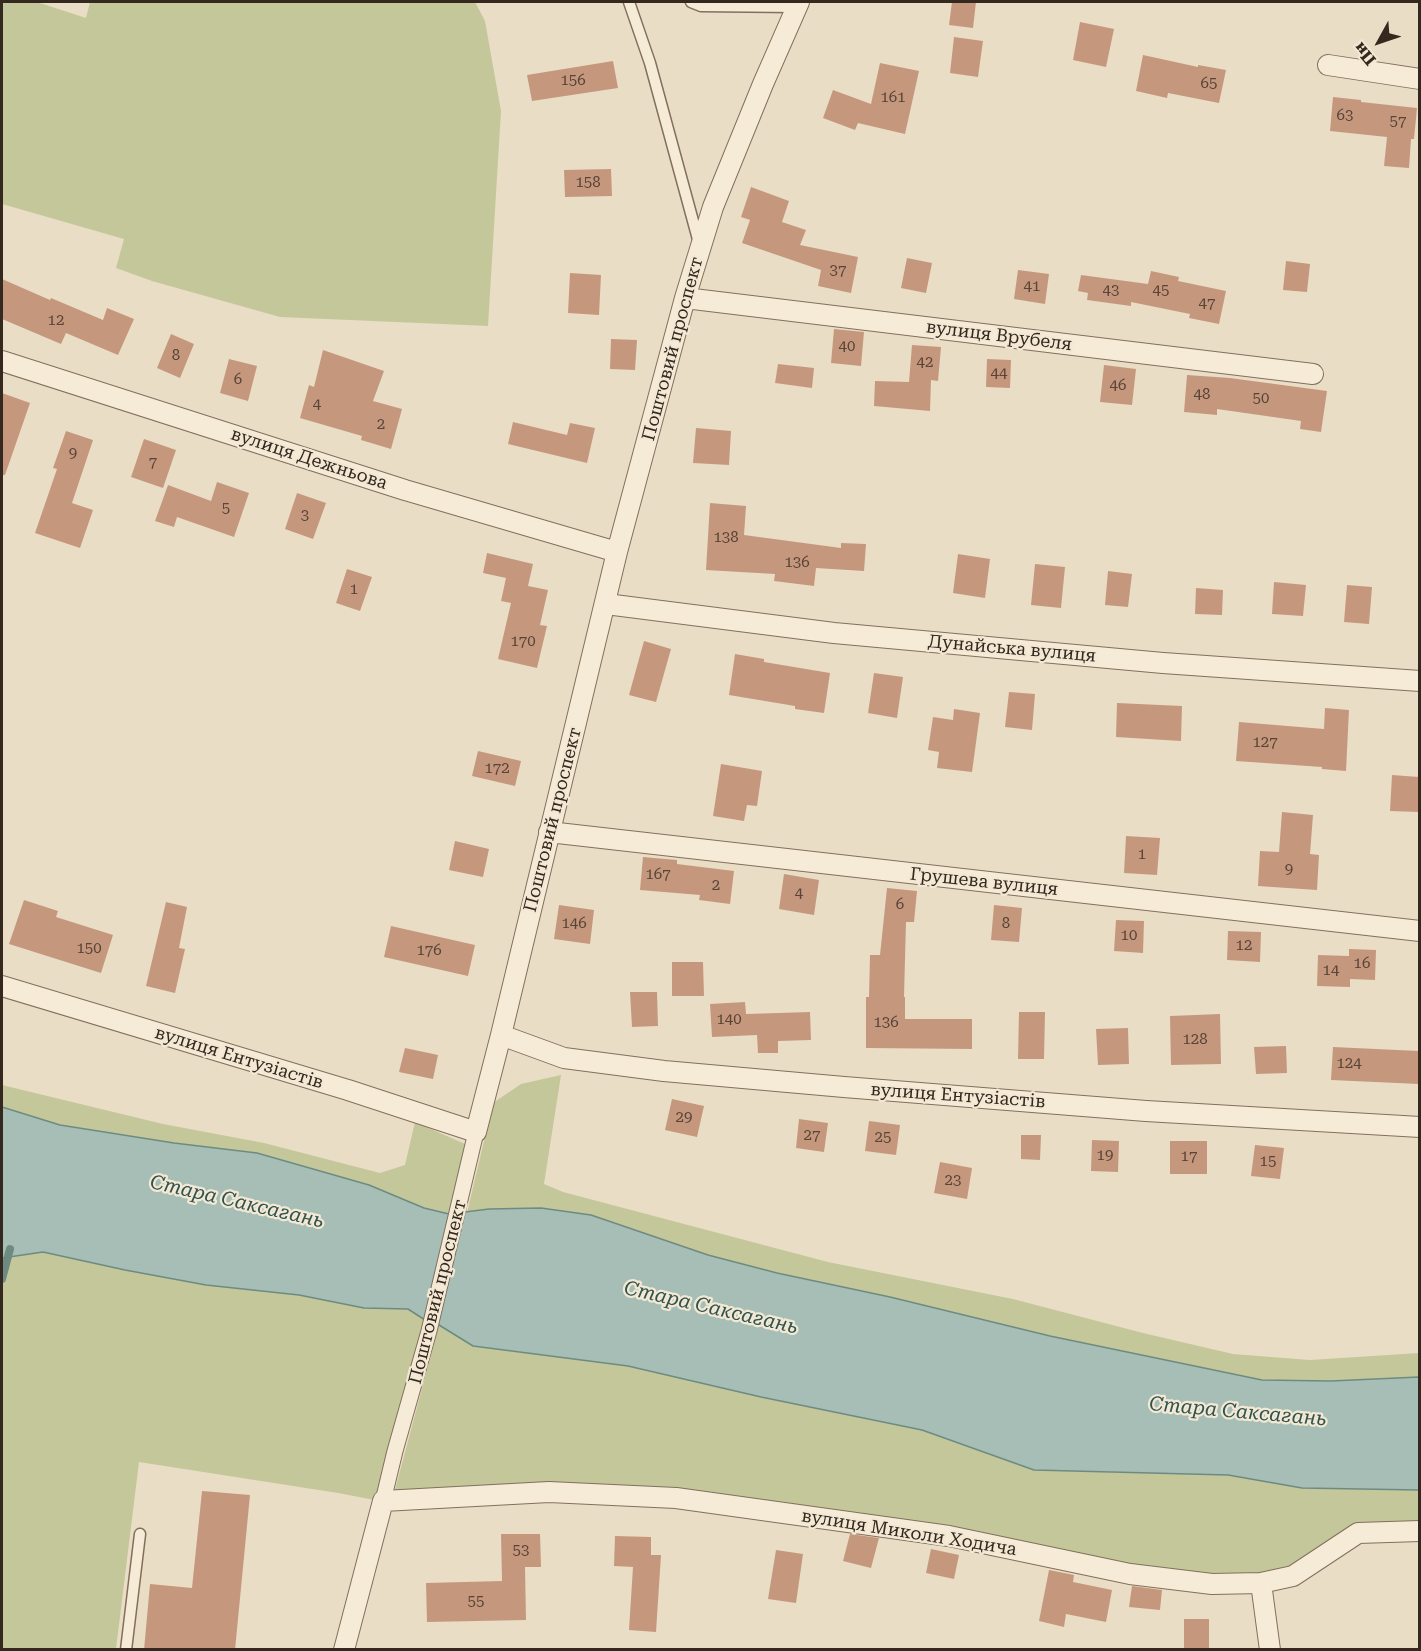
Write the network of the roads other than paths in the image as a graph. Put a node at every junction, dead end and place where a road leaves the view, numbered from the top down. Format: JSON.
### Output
{"nodes":[{"id":1,"x":630,"y":2,"type":"edge"},
{"id":2,"x":691,"y":2,"type":"edge"},
{"id":3,"x":798,"y":4,"type":"edge"},
{"id":4,"x":1328,"y":65,"type":"dead end"},
{"id":5,"x":1419,"y":79,"type":"edge"},
{"id":6,"x":701,"y":248,"type":"junction"},
{"id":7,"x":685,"y":298,"type":"junction"},
{"id":8,"x":2,"y":361,"type":"edge"},
{"id":9,"x":1313,"y":374,"type":"dead end"},
{"id":10,"x":618,"y":552,"type":"junction"},
{"id":11,"x":606,"y":604,"type":"junction"},
{"id":12,"x":1419,"y":681,"type":"edge"},
{"id":13,"x":549,"y":832,"type":"junction"},
{"id":14,"x":1419,"y":931,"type":"edge"},
{"id":15,"x":2,"y":986,"type":"edge"},
{"id":16,"x":501,"y":1035,"type":"junction"},
{"id":17,"x":1419,"y":1127,"type":"edge"},
{"id":18,"x":476,"y":1132,"type":"junction"},
{"id":19,"x":383,"y":1501,"type":"junction"},
{"id":20,"x":1419,"y":1531,"type":"edge"},
{"id":21,"x":140,"y":1534,"type":"dead end"},
{"id":22,"x":1262,"y":1583,"type":"junction"},
{"id":23,"x":126,"y":1650,"type":"edge"},
{"id":24,"x":344,"y":1650,"type":"edge"},
{"id":25,"x":1270,"y":1650,"type":"edge"}],
"edges":[{"from":1,"to":6,"type":"lane"},
{"from":2,"to":3,"type":"lane"},
{"from":3,"to":6,"type":"street","name":"Поштовий проспект"},
{"from":4,"to":5,"type":"street"},
{"from":6,"to":7,"type":"street","name":"Поштовий проспект"},
{"from":7,"to":9,"type":"street","name":"вулиця Врубеля"},
{"from":7,"to":10,"type":"street","name":"Поштовий проспект"},
{"from":8,"to":10,"type":"street","name":"вулиця Дежньова"},
{"from":10,"to":11,"type":"street","name":"Поштовий проспект"},
{"from":11,"to":12,"type":"street","name":"Дунайська вулиця"},
{"from":11,"to":13,"type":"street","name":"Поштовий проспект"},
{"from":13,"to":14,"type":"street","name":"Грушева вулиця"},
{"from":13,"to":16,"type":"street","name":"Поштовий проспект"},
{"from":15,"to":18,"type":"street","name":"вулиця Ентузіастів"},
{"from":16,"to":17,"type":"street","name":"вулиця Ентузіастів"},
{"from":16,"to":18,"type":"street","name":"Поштовий проспект"},
{"from":18,"to":19,"type":"street","name":"Поштовий проспект"},
{"from":19,"to":22,"type":"street","name":"вулиця Миколи Ходича"},
{"from":19,"to":24,"type":"street","name":"Поштовий проспект"},
{"from":20,"to":22,"type":"street","name":"вулиця Миколи Ходича"},
{"from":21,"to":23,"type":"lane"},
{"from":22,"to":25,"type":"street"}]}
